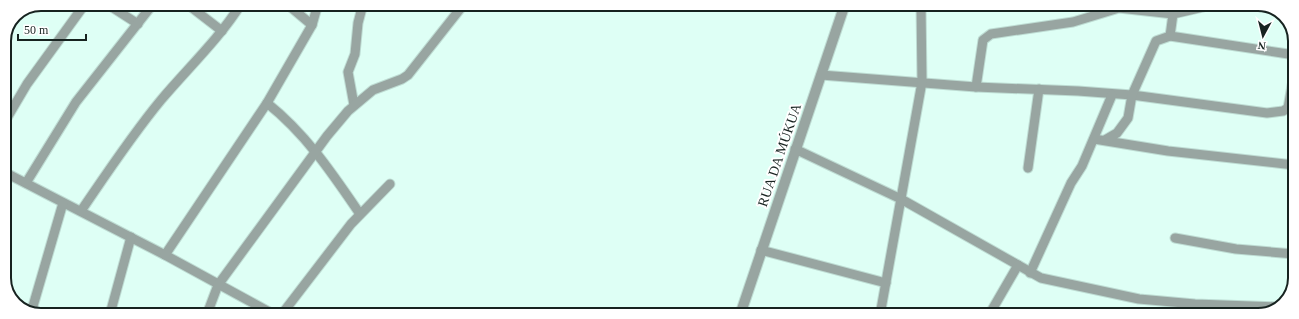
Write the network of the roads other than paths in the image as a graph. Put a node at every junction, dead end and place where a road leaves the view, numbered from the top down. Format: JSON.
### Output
{"nodes":[{"id":1,"x":80,"y":11,"type":"edge"},
{"id":2,"x":118,"y":11,"type":"edge"},
{"id":3,"x":148,"y":11,"type":"edge"},
{"id":4,"x":196,"y":11,"type":"edge"},
{"id":5,"x":236,"y":11,"type":"edge"},
{"id":6,"x":295,"y":11,"type":"edge"},
{"id":7,"x":316,"y":11,"type":"edge"},
{"id":8,"x":361,"y":11,"type":"edge"},
{"id":9,"x":458,"y":11,"type":"edge"},
{"id":10,"x":843,"y":11,"type":"edge"},
{"id":11,"x":921,"y":11,"type":"edge"},
{"id":12,"x":1109,"y":11,"type":"edge"},
{"id":13,"x":1151,"y":11,"type":"edge"},
{"id":14,"x":1186,"y":11,"type":"edge"},
{"id":15,"x":1173,"y":14,"type":"junction"},
{"id":16,"x":138,"y":24,"type":"junction"},
{"id":17,"x":312,"y":25,"type":"junction"},
{"id":18,"x":222,"y":31,"type":"junction"},
{"id":19,"x":1170,"y":36,"type":"junction"},
{"id":20,"x":1288,"y":54,"type":"edge"},
{"id":21,"x":822,"y":75,"type":"junction"},
{"id":22,"x":922,"y":82,"type":"junction"},
{"id":23,"x":976,"y":87,"type":"junction"},
{"id":24,"x":1039,"y":89,"type":"junction"},
{"id":25,"x":1112,"y":95,"type":"junction"},
{"id":26,"x":1132,"y":95,"type":"junction"},
{"id":27,"x":267,"y":103,"type":"junction"},
{"id":28,"x":354,"y":105,"type":"junction"},
{"id":29,"x":1288,"y":108,"type":"edge"},
{"id":30,"x":11,"y":111,"type":"edge"},
{"id":31,"x":1094,"y":139,"type":"junction"},
{"id":32,"x":1105,"y":140,"type":"junction"},
{"id":33,"x":795,"y":149,"type":"junction"},
{"id":34,"x":317,"y":152,"type":"junction"},
{"id":35,"x":1288,"y":164,"type":"edge"},
{"id":36,"x":1028,"y":168,"type":"dead end"},
{"id":37,"x":11,"y":176,"type":"edge"},
{"id":38,"x":26,"y":183,"type":"junction"},
{"id":39,"x":390,"y":184,"type":"dead end"},
{"id":40,"x":901,"y":199,"type":"junction"},
{"id":41,"x":63,"y":203,"type":"junction"},
{"id":42,"x":81,"y":211,"type":"junction"},
{"id":43,"x":360,"y":214,"type":"junction"},
{"id":44,"x":132,"y":237,"type":"junction"},
{"id":45,"x":1175,"y":238,"type":"dead end"},
{"id":46,"x":762,"y":250,"type":"junction"},
{"id":47,"x":1288,"y":253,"type":"edge"},
{"id":48,"x":165,"y":255,"type":"junction"},
{"id":49,"x":1018,"y":265,"type":"junction"},
{"id":50,"x":1030,"y":273,"type":"junction"},
{"id":51,"x":886,"y":283,"type":"junction"},
{"id":52,"x":218,"y":286,"type":"junction"},
{"id":53,"x":33,"y":306,"type":"edge"},
{"id":54,"x":1266,"y":306,"type":"edge"},
{"id":55,"x":112,"y":308,"type":"edge"},
{"id":56,"x":209,"y":308,"type":"edge"},
{"id":57,"x":261,"y":308,"type":"edge"},
{"id":58,"x":287,"y":308,"type":"edge"},
{"id":59,"x":742,"y":308,"type":"edge"},
{"id":60,"x":881,"y":308,"type":"edge"},
{"id":61,"x":993,"y":308,"type":"edge"}],
"edges":[{"from":1,"to":30,"type":"street"},
{"from":2,"to":16,"type":"street"},
{"from":3,"to":16,"type":"street"},
{"from":4,"to":18,"type":"street"},
{"from":5,"to":18,"type":"street"},
{"from":6,"to":17,"type":"street"},
{"from":7,"to":17,"type":"street"},
{"from":8,"to":28,"type":"street"},
{"from":9,"to":28,"type":"street"},
{"from":10,"to":21,"type":"street","name":"RUA DA MÚKUA"},
{"from":11,"to":22,"type":"street"},
{"from":12,"to":23,"type":"street"},
{"from":13,"to":15,"type":"street"},
{"from":14,"to":15,"type":"street"},
{"from":15,"to":19,"type":"street"},
{"from":16,"to":38,"type":"street"},
{"from":17,"to":27,"type":"street"},
{"from":18,"to":42,"type":"street"},
{"from":19,"to":20,"type":"street"},
{"from":19,"to":26,"type":"street"},
{"from":21,"to":22,"type":"street"},
{"from":21,"to":33,"type":"street","name":"RUA DA MÚKUA"},
{"from":22,"to":23,"type":"street"},
{"from":22,"to":40,"type":"street"},
{"from":23,"to":24,"type":"street"},
{"from":24,"to":25,"type":"street"},
{"from":24,"to":36,"type":"street"},
{"from":25,"to":26,"type":"street"},
{"from":25,"to":31,"type":"street"},
{"from":26,"to":29,"type":"street"},
{"from":26,"to":32,"type":"street"},
{"from":27,"to":34,"type":"street"},
{"from":27,"to":48,"type":"street"},
{"from":28,"to":34,"type":"street"},
{"from":31,"to":32,"type":"street"},
{"from":31,"to":50,"type":"street"},
{"from":32,"to":35,"type":"street"},
{"from":33,"to":40,"type":"street"},
{"from":33,"to":46,"type":"street","name":"RUA DA MÚKUA"},
{"from":34,"to":43,"type":"street"},
{"from":34,"to":52,"type":"street"},
{"from":37,"to":38,"type":"street"},
{"from":38,"to":41,"type":"street"},
{"from":39,"to":43,"type":"street"},
{"from":40,"to":49,"type":"street"},
{"from":40,"to":51,"type":"street"},
{"from":41,"to":42,"type":"street"},
{"from":41,"to":53,"type":"street"},
{"from":42,"to":44,"type":"street"},
{"from":43,"to":58,"type":"street"},
{"from":44,"to":48,"type":"street"},
{"from":44,"to":55,"type":"street"},
{"from":45,"to":47,"type":"street"},
{"from":46,"to":51,"type":"street"},
{"from":46,"to":59,"type":"street","name":"RUA DA MÚKUA"},
{"from":48,"to":52,"type":"street"},
{"from":49,"to":50,"type":"street"},
{"from":49,"to":61,"type":"street"},
{"from":50,"to":54,"type":"street"},
{"from":51,"to":60,"type":"street"},
{"from":52,"to":56,"type":"street"},
{"from":52,"to":57,"type":"street"}]}
